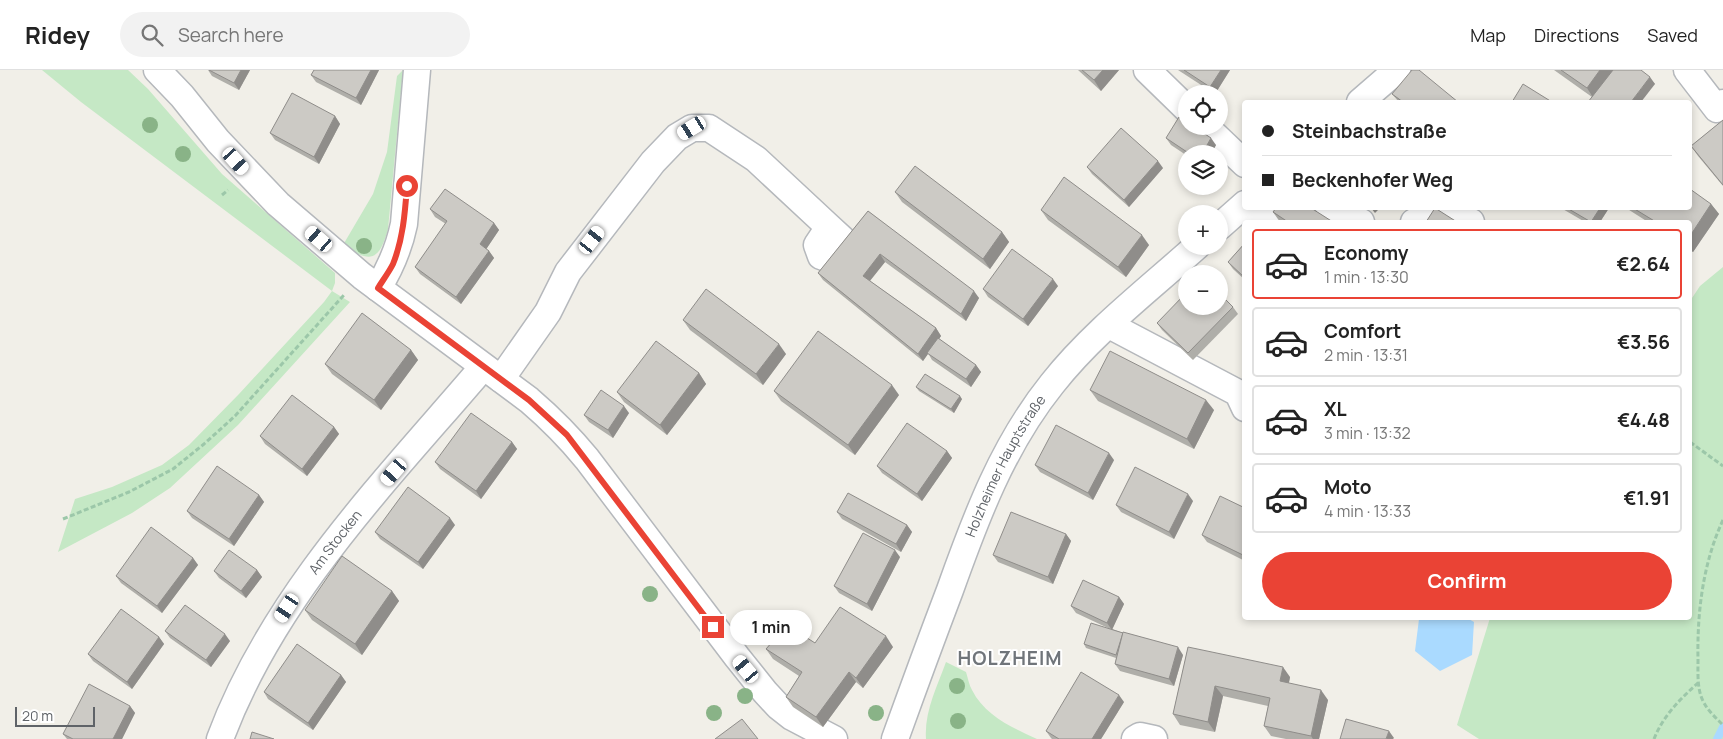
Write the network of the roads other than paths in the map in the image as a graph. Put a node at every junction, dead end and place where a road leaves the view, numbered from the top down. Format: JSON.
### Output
{"nodes":[{"id":1,"x":157,"y":70,"type":"edge"},
{"id":2,"x":417,"y":70,"type":"edge"},
{"id":3,"x":1146,"y":70,"type":"edge"},
{"id":4,"x":1397,"y":70,"type":"edge"},
{"id":5,"x":1687,"y":70,"type":"edge"},
{"id":6,"x":1178,"y":100,"type":"edge"},
{"id":7,"x":1362,"y":100,"type":"edge"},
{"id":8,"x":1723,"y":103,"type":"edge"},
{"id":9,"x":1214,"y":135,"type":"edge"},
{"id":10,"x":1242,"y":161,"type":"edge"},
{"id":11,"x":1242,"y":207,"type":"edge"},
{"id":12,"x":1252,"y":210,"type":"edge"},
{"id":13,"x":1334,"y":210,"type":"edge"},
{"id":14,"x":1228,"y":219,"type":"edge"},
{"id":15,"x":1266,"y":220,"type":"edge"},
{"id":16,"x":1356,"y":220,"type":"edge"},
{"id":17,"x":1419,"y":220,"type":"edge"},
{"id":18,"x":1467,"y":220,"type":"edge"},
{"id":19,"x":829,"y":227,"type":"dead end"},
{"id":20,"x":1187,"y":255,"type":"edge"},
{"id":21,"x":370,"y":282,"type":"junction"},
{"id":22,"x":1109,"y":325,"type":"junction"},
{"id":23,"x":492,"y":373,"type":"junction"},
{"id":24,"x":1242,"y":402,"type":"edge"},
{"id":25,"x":220,"y":739,"type":"edge"},
{"id":26,"x":834,"y":739,"type":"edge"},
{"id":27,"x":895,"y":739,"type":"edge"},
{"id":28,"x":1135,"y":739,"type":"edge"},
{"id":29,"x":1154,"y":739,"type":"edge"}],
"edges":[{"from":1,"to":21,"type":"street"},
{"from":2,"to":21,"type":"street"},
{"from":3,"to":6,"type":"street"},
{"from":4,"to":7,"type":"street"},
{"from":5,"to":8,"type":"street"},
{"from":9,"to":10,"type":"street"},
{"from":11,"to":14,"type":"street"},
{"from":12,"to":15,"type":"street"},
{"from":13,"to":16,"type":"street"},
{"from":17,"to":18,"type":"street"},
{"from":19,"to":23,"type":"street","name":"Am Stocken"},
{"from":20,"to":22,"type":"street","name":"Holzheimer Hauptstraße"},
{"from":21,"to":23,"type":"street"},
{"from":22,"to":24,"type":"street"},
{"from":22,"to":27,"type":"street","name":"Holzheimer Hauptstraße"},
{"from":23,"to":25,"type":"street","name":"Am Stocken"},
{"from":23,"to":26,"type":"street"},
{"from":28,"to":29,"type":"street"}]}
